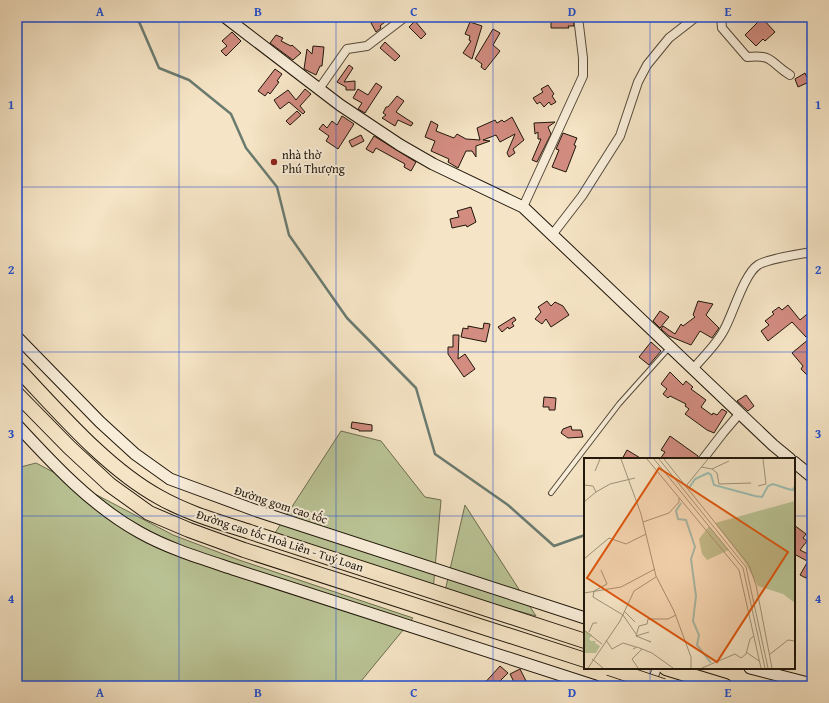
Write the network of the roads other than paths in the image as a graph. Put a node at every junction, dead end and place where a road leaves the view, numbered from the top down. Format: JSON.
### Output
{"nodes":[{"id":1,"x":224,"y":17,"type":"edge"},
{"id":2,"x":405,"y":17,"type":"edge"},
{"id":3,"x":578,"y":17,"type":"edge"},
{"id":4,"x":696,"y":17,"type":"edge"},
{"id":5,"x":721,"y":17,"type":"edge"},
{"id":6,"x":790,"y":75,"type":"dead end"},
{"id":7,"x":319,"y":89,"type":"junction"},
{"id":8,"x":523,"y":207,"type":"junction"},
{"id":9,"x":552,"y":235,"type":"junction"},
{"id":10,"x":812,"y":252,"type":"edge"},
{"id":11,"x":17,"y":337,"type":"edge"},
{"id":12,"x":670,"y":346,"type":"junction"},
{"id":13,"x":17,"y":368,"type":"edge"},
{"id":14,"x":693,"y":369,"type":"junction"},
{"id":15,"x":17,"y":394,"type":"edge"},
{"id":16,"x":740,"y":413,"type":"junction"},
{"id":17,"x":17,"y":426,"type":"edge"},
{"id":18,"x":704,"y":458,"type":"edge"},
{"id":19,"x":789,"y":458,"type":"edge"},
{"id":20,"x":795,"y":463,"type":"edge"},
{"id":21,"x":812,"y":477,"type":"edge"},
{"id":22,"x":551,"y":493,"type":"dead end"},
{"id":23,"x":584,"y":618,"type":"edge"},
{"id":24,"x":584,"y":641,"type":"edge"},
{"id":25,"x":584,"y":660,"type":"edge"},
{"id":26,"x":612,"y":669,"type":"edge"},
{"id":27,"x":657,"y":669,"type":"edge"},
{"id":28,"x":670,"y":669,"type":"edge"},
{"id":29,"x":754,"y":669,"type":"edge"},
{"id":30,"x":812,"y":684,"type":"edge"},
{"id":31,"x":595,"y":686,"type":"edge"},
{"id":32,"x":654,"y":686,"type":"edge"},
{"id":33,"x":663,"y":686,"type":"edge"},
{"id":34,"x":725,"y":686,"type":"edge"}],
"edges":[{"from":1,"to":7,"type":"main road"},
{"from":2,"to":7,"type":"street"},
{"from":3,"to":8,"type":"street"},
{"from":4,"to":9,"type":"street"},
{"from":5,"to":6,"type":"street"},
{"from":7,"to":8,"type":"main road"},
{"from":8,"to":9,"type":"main road"},
{"from":9,"to":12,"type":"main road"},
{"from":10,"to":14,"type":"street"},
{"from":11,"to":23,"type":"main road","name":"Đường gom cao tốc"},
{"from":12,"to":14,"type":"main road"},
{"from":12,"to":22,"type":"lane"},
{"from":13,"to":24,"type":"highway","name":"Đường cao tốc Hoà Liên - Tuý Loan"},
{"from":14,"to":16,"type":"main road"},
{"from":15,"to":25,"type":"highway","name":"Đường cao tốc Hoà Liên - Tuý Loan"},
{"from":16,"to":18,"type":"street"},
{"from":16,"to":19,"type":"main road"},
{"from":17,"to":31,"type":"main road"},
{"from":20,"to":21,"type":"main road"},
{"from":26,"to":33,"type":"highway","bridge":true},
{"from":27,"to":32,"type":"street"},
{"from":28,"to":34,"type":"highway"},
{"from":29,"to":30,"type":"main road"}]}
